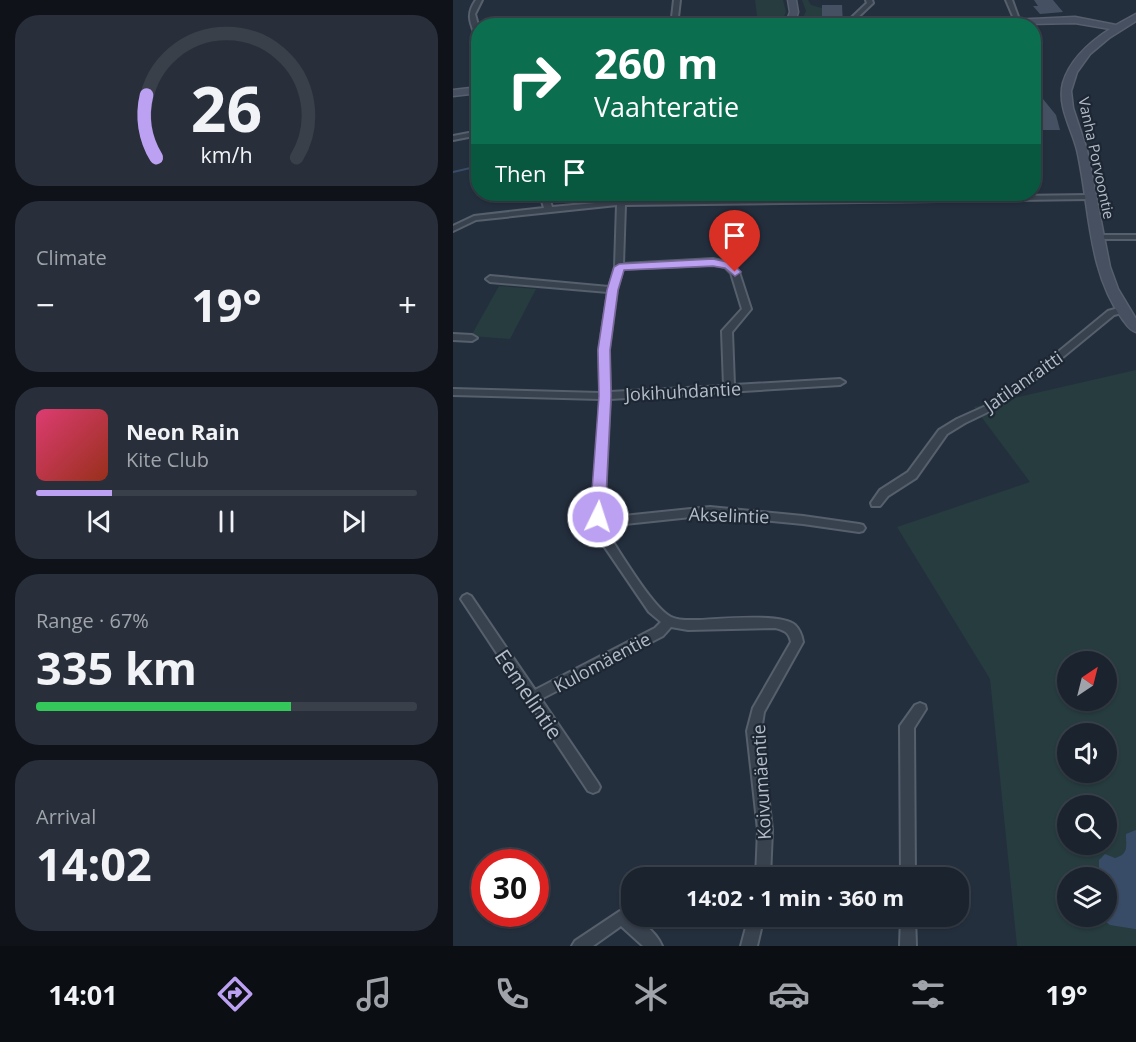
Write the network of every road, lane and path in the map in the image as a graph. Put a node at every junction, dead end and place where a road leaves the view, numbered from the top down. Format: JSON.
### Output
{"nodes":[{"id":1,"x":479,"y":0,"type":"edge"},
{"id":2,"x":677,"y":0,"type":"edge"},
{"id":3,"x":792,"y":0,"type":"edge"},
{"id":4,"x":869,"y":0,"type":"edge"},
{"id":5,"x":1009,"y":0,"type":"edge"},
{"id":6,"x":1136,"y":17,"type":"edge"},
{"id":7,"x":472,"y":18,"type":"edge"},
{"id":8,"x":675,"y":18,"type":"edge"},
{"id":9,"x":792,"y":18,"type":"edge"},
{"id":10,"x":854,"y":18,"type":"edge"},
{"id":11,"x":1017,"y":18,"type":"edge"},
{"id":12,"x":1041,"y":21,"type":"edge"},
{"id":13,"x":1117,"y":27,"type":"junction"},
{"id":14,"x":471,"y":91,"type":"edge"},
{"id":15,"x":453,"y":93,"type":"edge"},
{"id":16,"x":471,"y":135,"type":"edge"},
{"id":17,"x":453,"y":138,"type":"edge"},
{"id":18,"x":1041,"y":198,"type":"edge"},
{"id":19,"x":1089,"y":198,"type":"junction"},
{"id":20,"x":547,"y":201,"type":"edge"},
{"id":21,"x":603,"y":201,"type":"edge"},
{"id":22,"x":621,"y":201,"type":"edge"},
{"id":23,"x":549,"y":210,"type":"junction"},
{"id":24,"x":453,"y":229,"type":"edge"},
{"id":25,"x":1099,"y":237,"type":"junction"},
{"id":26,"x":1136,"y":237,"type":"edge"},
{"id":27,"x":619,"y":267,"type":"junction"},
{"id":28,"x":490,"y":279,"type":"dead end"},
{"id":29,"x":613,"y":290,"type":"junction"},
{"id":30,"x":1122,"y":310,"type":"junction"},
{"id":31,"x":1136,"y":328,"type":"edge"},
{"id":32,"x":453,"y":337,"type":"edge"},
{"id":33,"x":472,"y":338,"type":"dead end"},
{"id":34,"x":840,"y":382,"type":"dead end"},
{"id":35,"x":729,"y":388,"type":"junction"},
{"id":36,"x":453,"y":392,"type":"edge"},
{"id":37,"x":605,"y":396,"type":"junction"},
{"id":38,"x":876,"y":503,"type":"dead end"},
{"id":39,"x":599,"y":523,"type":"junction"},
{"id":40,"x":859,"y":528,"type":"dead end"},
{"id":41,"x":467,"y":599,"type":"dead end"},
{"id":42,"x":669,"y":622,"type":"junction"},
{"id":43,"x":532,"y":698,"type":"junction"},
{"id":44,"x":920,"y":709,"type":"dead end"},
{"id":45,"x":593,"y":787,"type":"dead end"},
{"id":46,"x":763,"y":867,"type":"edge"},
{"id":47,"x":908,"y":867,"type":"edge"},
{"id":48,"x":754,"y":927,"type":"edge"},
{"id":49,"x":908,"y":927,"type":"edge"},
{"id":50,"x":580,"y":946,"type":"edge"},
{"id":51,"x":654,"y":946,"type":"edge"},
{"id":52,"x":749,"y":946,"type":"edge"},
{"id":53,"x":908,"y":946,"type":"edge"}],
"edges":[{"from":1,"to":7,"type":"street"},
{"from":2,"to":8,"type":"street"},
{"from":3,"to":9,"type":"main road"},
{"from":4,"to":10,"type":"street"},
{"from":5,"to":11,"type":"street"},
{"from":6,"to":13,"type":"main road","name":"Vanha Porvoontie"},
{"from":12,"to":13,"type":"main road"},
{"from":13,"to":19,"type":"main road","name":"Vanha Porvoontie"},
{"from":14,"to":15,"type":"main road"},
{"from":16,"to":17,"type":"street"},
{"from":18,"to":19,"type":"street"},
{"from":19,"to":25,"type":"main road","name":"Vanha Porvoontie"},
{"from":20,"to":23,"type":"street"},
{"from":21,"to":23,"type":"street"},
{"from":22,"to":27,"type":"street"},
{"from":23,"to":24,"type":"street"},
{"from":25,"to":26,"type":"street"},
{"from":25,"to":30,"type":"main road","name":"Vanha Porvoontie"},
{"from":27,"to":29,"type":"street"},
{"from":27,"to":35,"type":"street"},
{"from":28,"to":29,"type":"street"},
{"from":29,"to":37,"type":"street"},
{"from":30,"to":31,"type":"main road","name":"Vanha Porvoontie"},
{"from":30,"to":38,"type":"street","name":"Jatilanraitti"},
{"from":32,"to":33,"type":"street"},
{"from":34,"to":35,"type":"street","name":"Jokihuhdantie"},
{"from":35,"to":37,"type":"street","name":"Jokihuhdantie"},
{"from":36,"to":37,"type":"street","name":"Jokihuhdantie"},
{"from":37,"to":39,"type":"street"},
{"from":39,"to":40,"type":"street","name":"Akselintie"},
{"from":39,"to":42,"type":"street"},
{"from":41,"to":43,"type":"street","name":"Eemelintie"},
{"from":42,"to":43,"type":"street","name":"Kulomäentie"},
{"from":42,"to":46,"type":"street","name":"Koivumäentie"},
{"from":43,"to":45,"type":"street","name":"Eemelintie"},
{"from":44,"to":47,"type":"street"},
{"from":48,"to":52,"type":"street"},
{"from":49,"to":53,"type":"street"},
{"from":50,"to":51,"type":"street"}]}
